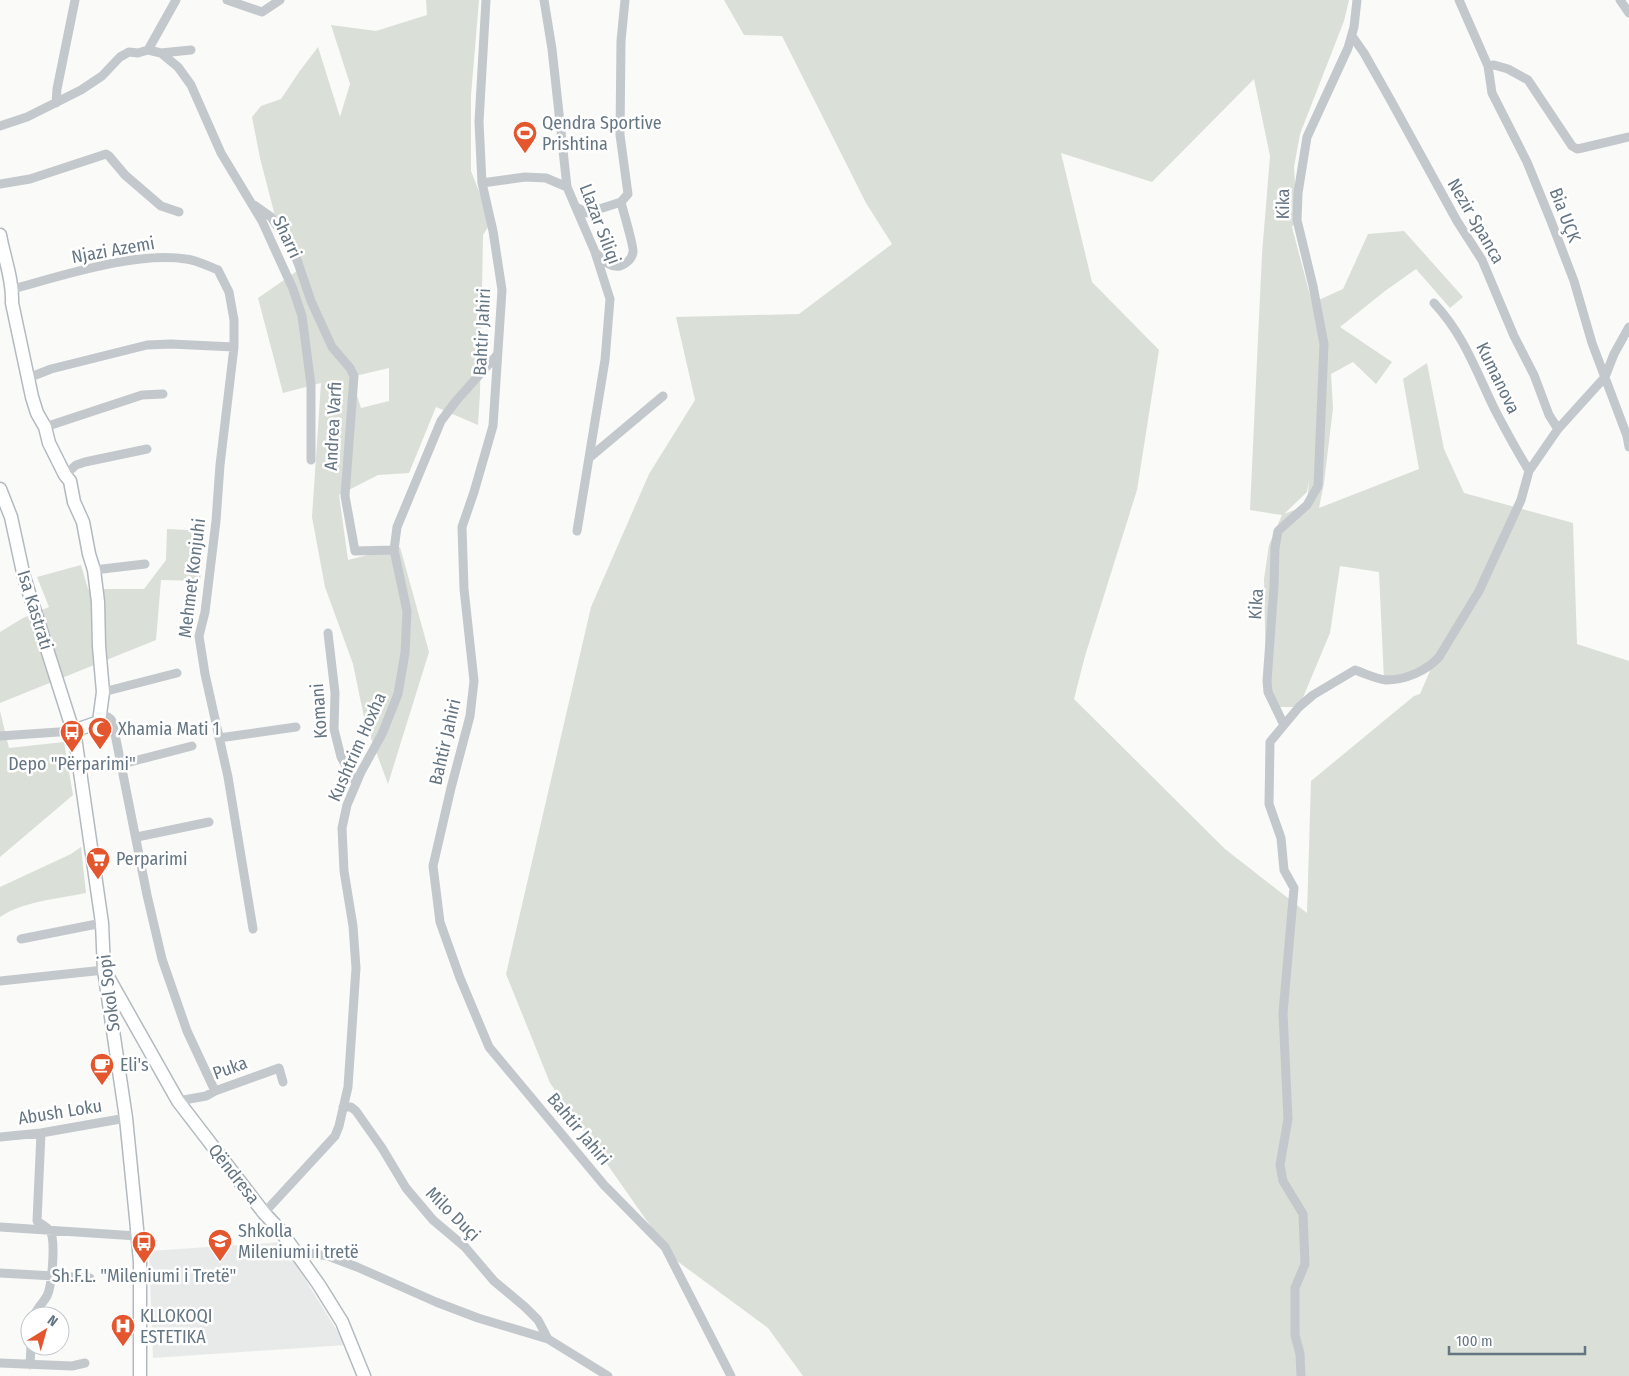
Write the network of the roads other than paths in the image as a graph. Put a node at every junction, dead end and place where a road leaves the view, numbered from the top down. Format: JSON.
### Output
{"nodes":[{"id":1,"x":75,"y":0,"type":"edge"},
{"id":2,"x":176,"y":0,"type":"edge"},
{"id":3,"x":228,"y":0,"type":"edge"},
{"id":4,"x":280,"y":0,"type":"edge"},
{"id":5,"x":486,"y":0,"type":"edge"},
{"id":6,"x":544,"y":0,"type":"edge"},
{"id":7,"x":624,"y":0,"type":"edge"},
{"id":8,"x":1357,"y":0,"type":"edge"},
{"id":9,"x":1460,"y":0,"type":"edge"},
{"id":10,"x":1620,"y":0,"type":"edge"},
{"id":11,"x":1629,"y":12,"type":"edge"},
{"id":12,"x":1352,"y":36,"type":"junction"},
{"id":13,"x":148,"y":50,"type":"junction"},
{"id":14,"x":191,"y":50,"type":"dead end"},
{"id":15,"x":161,"y":53,"type":"junction"},
{"id":16,"x":1488,"y":66,"type":"junction"},
{"id":17,"x":56,"y":103,"type":"junction"},
{"id":18,"x":0,"y":126,"type":"edge"},
{"id":19,"x":1629,"y":137,"type":"edge"},
{"id":20,"x":482,"y":183,"type":"junction"},
{"id":21,"x":0,"y":184,"type":"edge"},
{"id":22,"x":567,"y":188,"type":"junction"},
{"id":23,"x":621,"y":202,"type":"junction"},
{"id":24,"x":252,"y":203,"type":"junction"},
{"id":25,"x":576,"y":207,"type":"junction"},
{"id":26,"x":178,"y":212,"type":"dead end"},
{"id":27,"x":0,"y":235,"type":"edge"},
{"id":28,"x":595,"y":252,"type":"junction"},
{"id":29,"x":218,"y":270,"type":"joint"},
{"id":30,"x":13,"y":289,"type":"junction"},
{"id":31,"x":1434,"y":302,"type":"dead end"},
{"id":32,"x":1629,"y":327,"type":"edge"},
{"id":33,"x":234,"y":347,"type":"junction"},
{"id":34,"x":497,"y":355,"type":"junction"},
{"id":35,"x":1605,"y":377,"type":"junction"},
{"id":36,"x":28,"y":378,"type":"junction"},
{"id":37,"x":163,"y":394,"type":"dead end"},
{"id":38,"x":664,"y":396,"type":"dead end"},
{"id":39,"x":45,"y":427,"type":"junction"},
{"id":40,"x":1558,"y":429,"type":"junction"},
{"id":41,"x":1629,"y":447,"type":"edge"},
{"id":42,"x":147,"y":449,"type":"dead end"},
{"id":43,"x":589,"y":458,"type":"junction"},
{"id":44,"x":311,"y":460,"type":"dead end"},
{"id":45,"x":1529,"y":471,"type":"junction"},
{"id":46,"x":65,"y":475,"type":"junction"},
{"id":47,"x":0,"y":489,"type":"edge"},
{"id":48,"x":577,"y":531,"type":"dead end"},
{"id":49,"x":394,"y":550,"type":"junction"},
{"id":50,"x":145,"y":564,"type":"dead end"},
{"id":51,"x":94,"y":570,"type":"junction"},
{"id":52,"x":328,"y":633,"type":"dead end"},
{"id":53,"x":177,"y":673,"type":"dead end"},
{"id":54,"x":103,"y":692,"type":"junction"},
{"id":55,"x":99,"y":722,"type":"junction"},
{"id":56,"x":1284,"y":725,"type":"junction"},
{"id":57,"x":296,"y":727,"type":"dead end"},
{"id":58,"x":73,"y":731,"type":"junction"},
{"id":59,"x":0,"y":736,"type":"edge"},
{"id":60,"x":219,"y":738,"type":"junction"},
{"id":61,"x":192,"y":746,"type":"dead end"},
{"id":62,"x":122,"y":764,"type":"junction"},
{"id":63,"x":356,"y":783,"type":"junction"},
{"id":64,"x":209,"y":822,"type":"dead end"},
{"id":65,"x":137,"y":837,"type":"junction"},
{"id":66,"x":102,"y":923,"type":"junction"},
{"id":67,"x":253,"y":929,"type":"dead end"},
{"id":68,"x":21,"y":939,"type":"dead end"},
{"id":69,"x":104,"y":970,"type":"junction"},
{"id":70,"x":0,"y":981,"type":"edge"},
{"id":71,"x":283,"y":1082,"type":"dead end"},
{"id":72,"x":215,"y":1090,"type":"junction"},
{"id":73,"x":178,"y":1101,"type":"junction"},
{"id":74,"x":343,"y":1107,"type":"junction"},
{"id":75,"x":126,"y":1118,"type":"junction"},
{"id":76,"x":41,"y":1133,"type":"junction"},
{"id":77,"x":0,"y":1137,"type":"edge"},
{"id":78,"x":264,"y":1213,"type":"junction"},
{"id":79,"x":0,"y":1227,"type":"edge"},
{"id":80,"x":50,"y":1230,"type":"junction"},
{"id":81,"x":138,"y":1236,"type":"junction"},
{"id":82,"x":296,"y":1254,"type":"junction"},
{"id":83,"x":0,"y":1273,"type":"edge"},
{"id":84,"x":51,"y":1276,"type":"junction"},
{"id":85,"x":90,"y":1278,"type":"dead end"},
{"id":86,"x":39,"y":1306,"type":"edge"},
{"id":87,"x":548,"y":1339,"type":"junction"},
{"id":88,"x":30,"y":1356,"type":"edge"},
{"id":89,"x":0,"y":1363,"type":"edge"},
{"id":90,"x":85,"y":1363,"type":"dead end"},
{"id":91,"x":30,"y":1365,"type":"junction"},
{"id":92,"x":140,"y":1376,"type":"edge"},
{"id":93,"x":364,"y":1376,"type":"edge"},
{"id":94,"x":608,"y":1376,"type":"edge"},
{"id":95,"x":731,"y":1376,"type":"edge"},
{"id":96,"x":1301,"y":1376,"type":"edge"}],
"edges":[{"from":1,"to":17,"type":"street"},
{"from":2,"to":13,"type":"street"},
{"from":3,"to":4,"type":"street"},
{"from":5,"to":20,"type":"street","name":"Bahtir Jahiri"},
{"from":6,"to":22,"type":"street","name":"Llazar Siliqi"},
{"from":7,"to":23,"type":"street"},
{"from":8,"to":12,"type":"street","name":"Kika"},
{"from":9,"to":16,"type":"street","name":"Bia UÇK"},
{"from":10,"to":11,"type":"street"},
{"from":12,"to":40,"type":"street","name":"Nezir Spanca"},
{"from":12,"to":56,"type":"street","name":"Kika"},
{"from":13,"to":15,"type":"street"},
{"from":13,"to":17,"type":"street"},
{"from":14,"to":15,"type":"street"},
{"from":15,"to":24,"type":"street","name":"Sharri"},
{"from":16,"to":19,"type":"street"},
{"from":16,"to":35,"type":"street","name":"Bia UÇK"},
{"from":17,"to":18,"type":"street"},
{"from":20,"to":22,"type":"street"},
{"from":20,"to":34,"type":"street","name":"Bahtir Jahiri"},
{"from":21,"to":26,"type":"street"},
{"from":22,"to":25,"type":"street","name":"Llazar Siliqi"},
{"from":23,"to":25,"type":"street"},
{"from":23,"to":28,"type":"street"},
{"from":24,"to":44,"type":"street","name":"Sharri"},
{"from":24,"to":49,"type":"street","name":"Andrea Varfi"},
{"from":25,"to":28,"type":"street","name":"Llazar Siliqi"},
{"from":27,"to":30,"type":"street"},
{"from":28,"to":43,"type":"street","name":"Llazar Siliqi"},
{"from":29,"to":30,"type":"street","name":"Njazi Azemi"},
{"from":29,"to":33,"type":"street","name":"Mehmet Konjuhi"},
{"from":30,"to":36,"type":"street"},
{"from":31,"to":45,"type":"street","name":"Kumanova"},
{"from":32,"to":35,"type":"street"},
{"from":33,"to":36,"type":"street"},
{"from":33,"to":60,"type":"street","name":"Mehmet Konjuhi"},
{"from":34,"to":49,"type":"street","name":"Kushtrim Hoxha"},
{"from":34,"to":95,"type":"street","name":"Bahtir Jahiri"},
{"from":35,"to":40,"type":"street"},
{"from":35,"to":41,"type":"street","name":"Bia UÇK"},
{"from":36,"to":39,"type":"street"},
{"from":37,"to":39,"type":"street"},
{"from":38,"to":43,"type":"street"},
{"from":39,"to":46,"type":"street"},
{"from":40,"to":45,"type":"street"},
{"from":42,"to":46,"type":"street"},
{"from":43,"to":48,"type":"street","name":"Llazar Siliqi"},
{"from":45,"to":56,"type":"street"},
{"from":46,"to":51,"type":"street"},
{"from":47,"to":58,"type":"street","name":"Isa Kastrati"},
{"from":49,"to":63,"type":"street","name":"Kushtrim Hoxha"},
{"from":50,"to":51,"type":"street"},
{"from":51,"to":54,"type":"street"},
{"from":52,"to":63,"type":"street","name":"Komani"},
{"from":53,"to":54,"type":"street"},
{"from":54,"to":55,"type":"street"},
{"from":55,"to":58,"type":"street"},
{"from":55,"to":62,"type":"street"},
{"from":56,"to":96,"type":"street"},
{"from":57,"to":60,"type":"street"},
{"from":58,"to":59,"type":"street"},
{"from":58,"to":66,"type":"street","name":"Sokol Sopi"},
{"from":60,"to":67,"type":"street","name":"Mehmet Konjuhi"},
{"from":61,"to":62,"type":"street"},
{"from":62,"to":65,"type":"street"},
{"from":63,"to":74,"type":"street","name":"Kushtrim Hoxha"},
{"from":64,"to":65,"type":"street"},
{"from":65,"to":72,"type":"street"},
{"from":66,"to":68,"type":"street"},
{"from":66,"to":69,"type":"street","name":"Sokol Sopi"},
{"from":69,"to":70,"type":"street"},
{"from":69,"to":73,"type":"street","name":"Qëndresa"},
{"from":69,"to":75,"type":"street","name":"Sokol Sopi"},
{"from":71,"to":72,"type":"street","name":"Puka"},
{"from":72,"to":73,"type":"street","name":"Puka"},
{"from":73,"to":78,"type":"street","name":"Qëndresa"},
{"from":74,"to":78,"type":"street","name":"Kushtrim Hoxha"},
{"from":74,"to":87,"type":"street","name":"Milo Duçi"},
{"from":75,"to":76,"type":"street","name":"Abush Loku"},
{"from":75,"to":81,"type":"street","name":"Sokol Sopi"},
{"from":76,"to":77,"type":"street","name":"Abush Loku"},
{"from":76,"to":80,"type":"street"},
{"from":78,"to":82,"type":"street","name":"Qëndresa"},
{"from":79,"to":80,"type":"street"},
{"from":80,"to":81,"type":"street"},
{"from":80,"to":84,"type":"street"},
{"from":81,"to":92,"type":"street","name":"Sokol Sopi"},
{"from":82,"to":87,"type":"street"},
{"from":82,"to":93,"type":"street","name":"Qëndresa"},
{"from":83,"to":84,"type":"street"},
{"from":84,"to":85,"type":"street"},
{"from":84,"to":86,"type":"street"},
{"from":87,"to":94,"type":"street"},
{"from":88,"to":91,"type":"street"},
{"from":89,"to":91,"type":"street"},
{"from":90,"to":91,"type":"street"}]}
